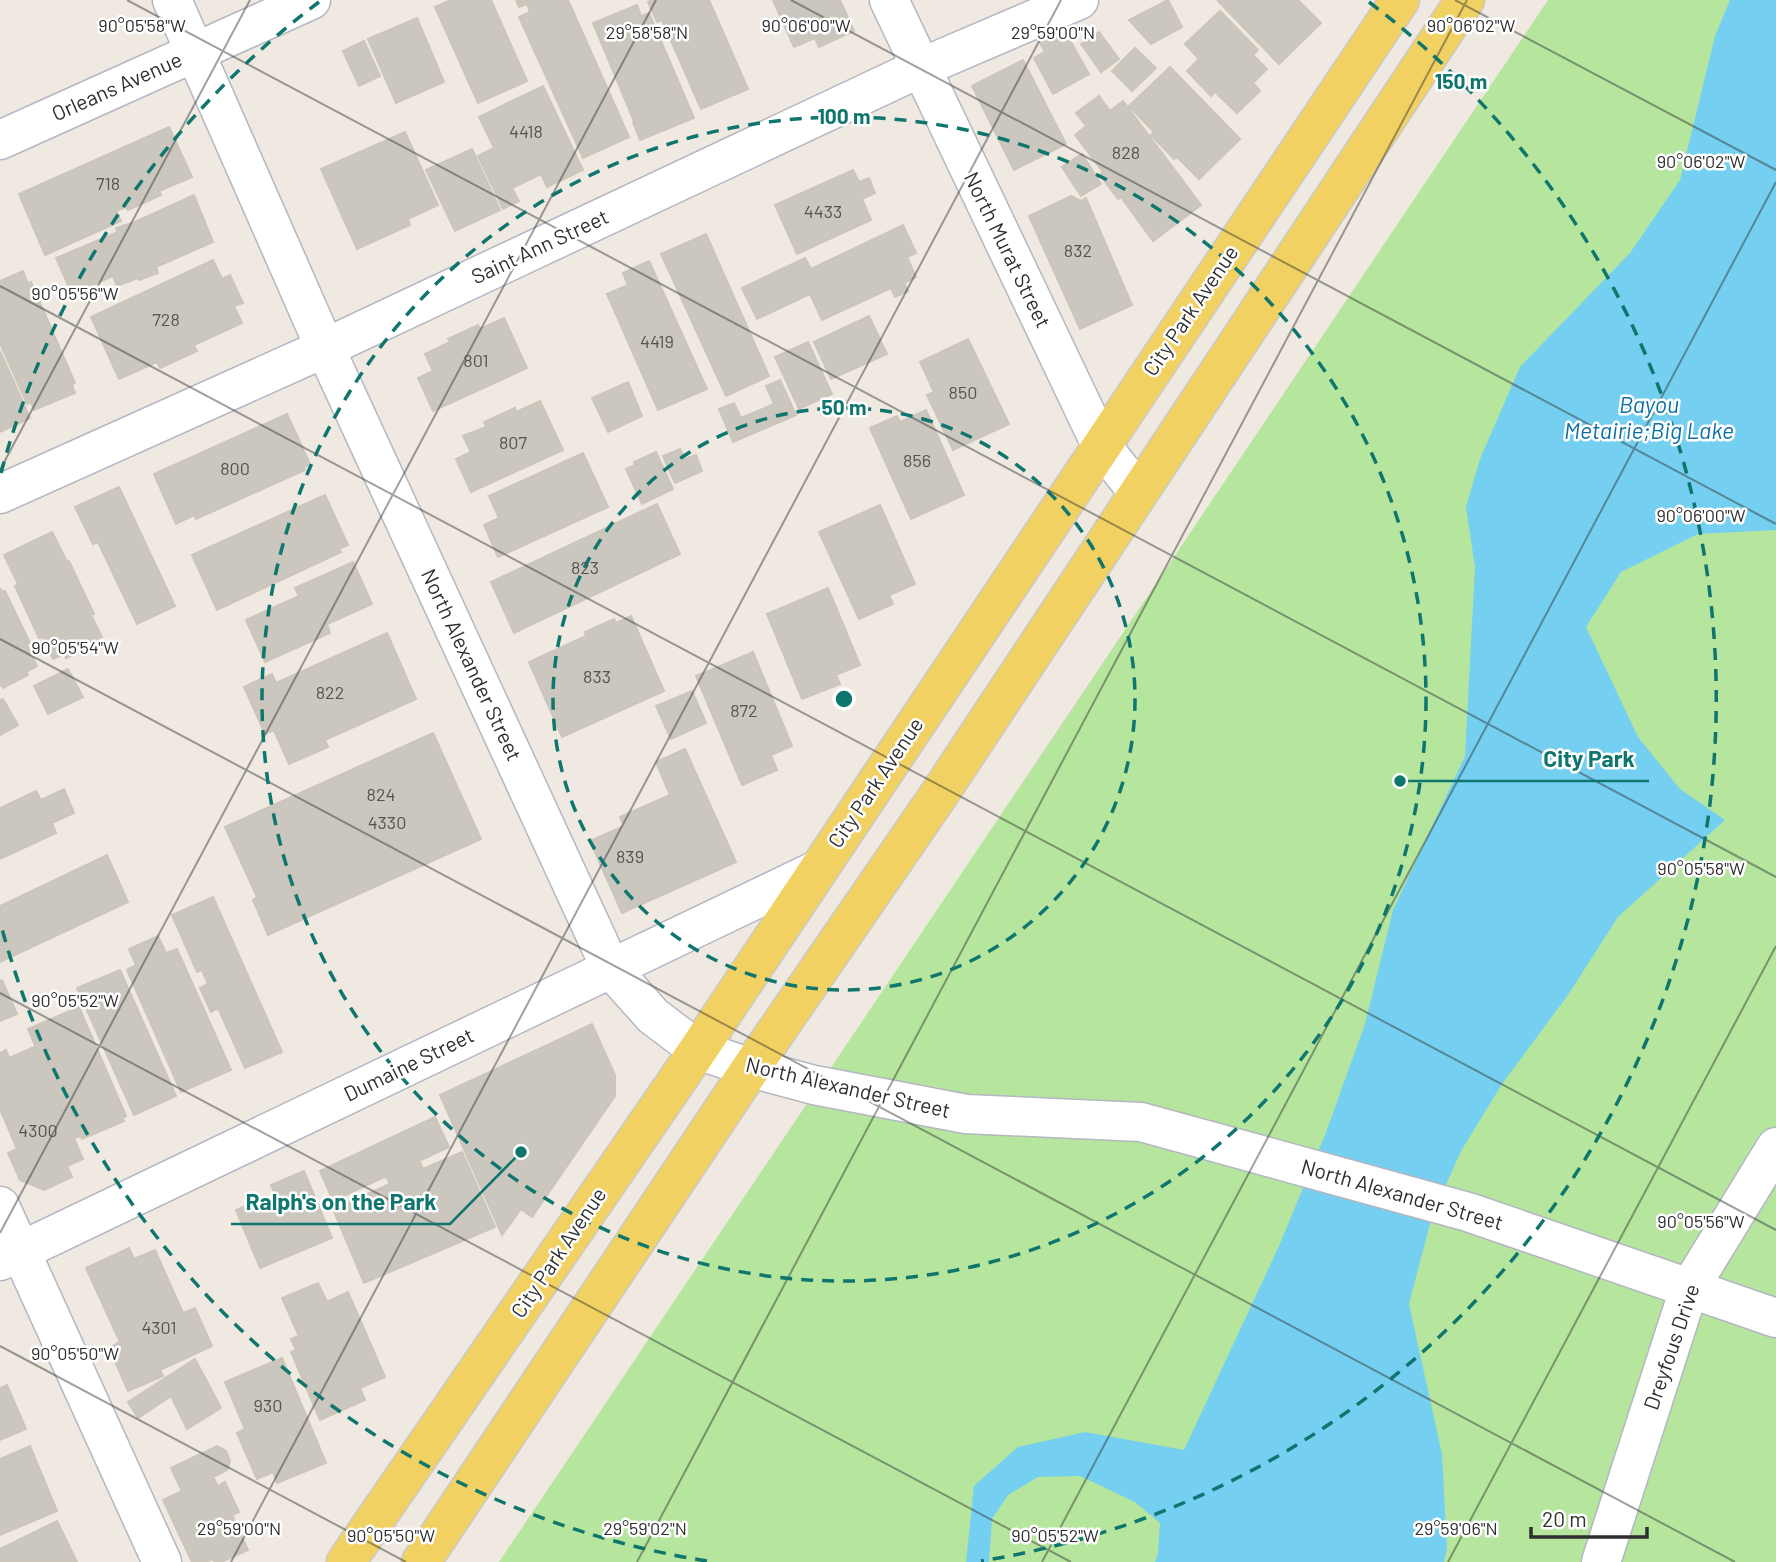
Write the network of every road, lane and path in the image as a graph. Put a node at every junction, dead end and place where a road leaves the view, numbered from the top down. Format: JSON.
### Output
{"nodes":[{"id":1,"x":172,"y":0,"type":"edge"},
{"id":2,"x":311,"y":0,"type":"edge"},
{"id":3,"x":889,"y":0,"type":"edge"},
{"id":4,"x":1079,"y":0,"type":"edge"},
{"id":5,"x":1400,"y":0,"type":"edge"},
{"id":6,"x":1465,"y":0,"type":"edge"},
{"id":7,"x":195,"y":51,"type":"junction"},
{"id":8,"x":920,"y":68,"type":"junction"},
{"id":9,"x":0,"y":140,"type":"edge"},
{"id":10,"x":325,"y":348,"type":"junction"},
{"id":11,"x":1101,"y":444,"type":"junction"},
{"id":12,"x":1139,"y":492,"type":"junction"},
{"id":13,"x":0,"y":494,"type":"edge"},
{"id":14,"x":819,"y":869,"type":"junction"},
{"id":15,"x":611,"y":969,"type":"junction"},
{"id":16,"x":698,"y":1051,"type":"junction"},
{"id":17,"x":751,"y":1068,"type":"junction"},
{"id":18,"x":1776,"y":1147,"type":"edge"},
{"id":19,"x":0,"y":1206,"type":"edge"},
{"id":20,"x":10,"y":1256,"type":"edge"},
{"id":21,"x":1689,"y":1289,"type":"junction"},
{"id":22,"x":1776,"y":1318,"type":"edge"},
{"id":23,"x":162,"y":1562,"type":"edge"},
{"id":24,"x":346,"y":1562,"type":"edge"},
{"id":25,"x":421,"y":1562,"type":"edge"},
{"id":26,"x":1601,"y":1562,"type":"edge"}],
"edges":[{"from":1,"to":7,"type":"street","name":"North Alexander Street"},
{"from":2,"to":7,"type":"street","name":"Orleans Avenue"},
{"from":3,"to":8,"type":"street","name":"North Murat Street"},
{"from":4,"to":8,"type":"street","name":"Saint Ann Street"},
{"from":5,"to":11,"type":"main road","name":"City Park Avenue"},
{"from":6,"to":12,"type":"main road"},
{"from":7,"to":9,"type":"street","name":"Orleans Avenue"},
{"from":7,"to":10,"type":"street","name":"North Alexander Street"},
{"from":8,"to":10,"type":"street","name":"Saint Ann Street"},
{"from":8,"to":11,"type":"street","name":"North Murat Street"},
{"from":10,"to":13,"type":"street","name":"Saint Ann Street"},
{"from":10,"to":15,"type":"street","name":"North Alexander Street"},
{"from":11,"to":12,"type":"street","name":"North Murat Street"},
{"from":11,"to":14,"type":"main road","name":"City Park Avenue"},
{"from":12,"to":17,"type":"main road"},
{"from":14,"to":15,"type":"street","name":"Dumaine Street"},
{"from":14,"to":16,"type":"main road","name":"City Park Avenue"},
{"from":15,"to":16,"type":"street","name":"North Alexander Street"},
{"from":15,"to":20,"type":"street","name":"Dumaine Street"},
{"from":16,"to":17,"type":"street","name":"North Alexander Street"},
{"from":16,"to":24,"type":"main road","name":"City Park Avenue"},
{"from":17,"to":21,"type":"street","name":"North Alexander Street"},
{"from":17,"to":25,"type":"main road"},
{"from":18,"to":21,"type":"street","name":"Dreyfous Drive"},
{"from":19,"to":20,"type":"street"},
{"from":20,"to":23,"type":"street"},
{"from":21,"to":22,"type":"street","name":"North Alexander Street"},
{"from":21,"to":26,"type":"street","name":"Dreyfous Drive"}]}
